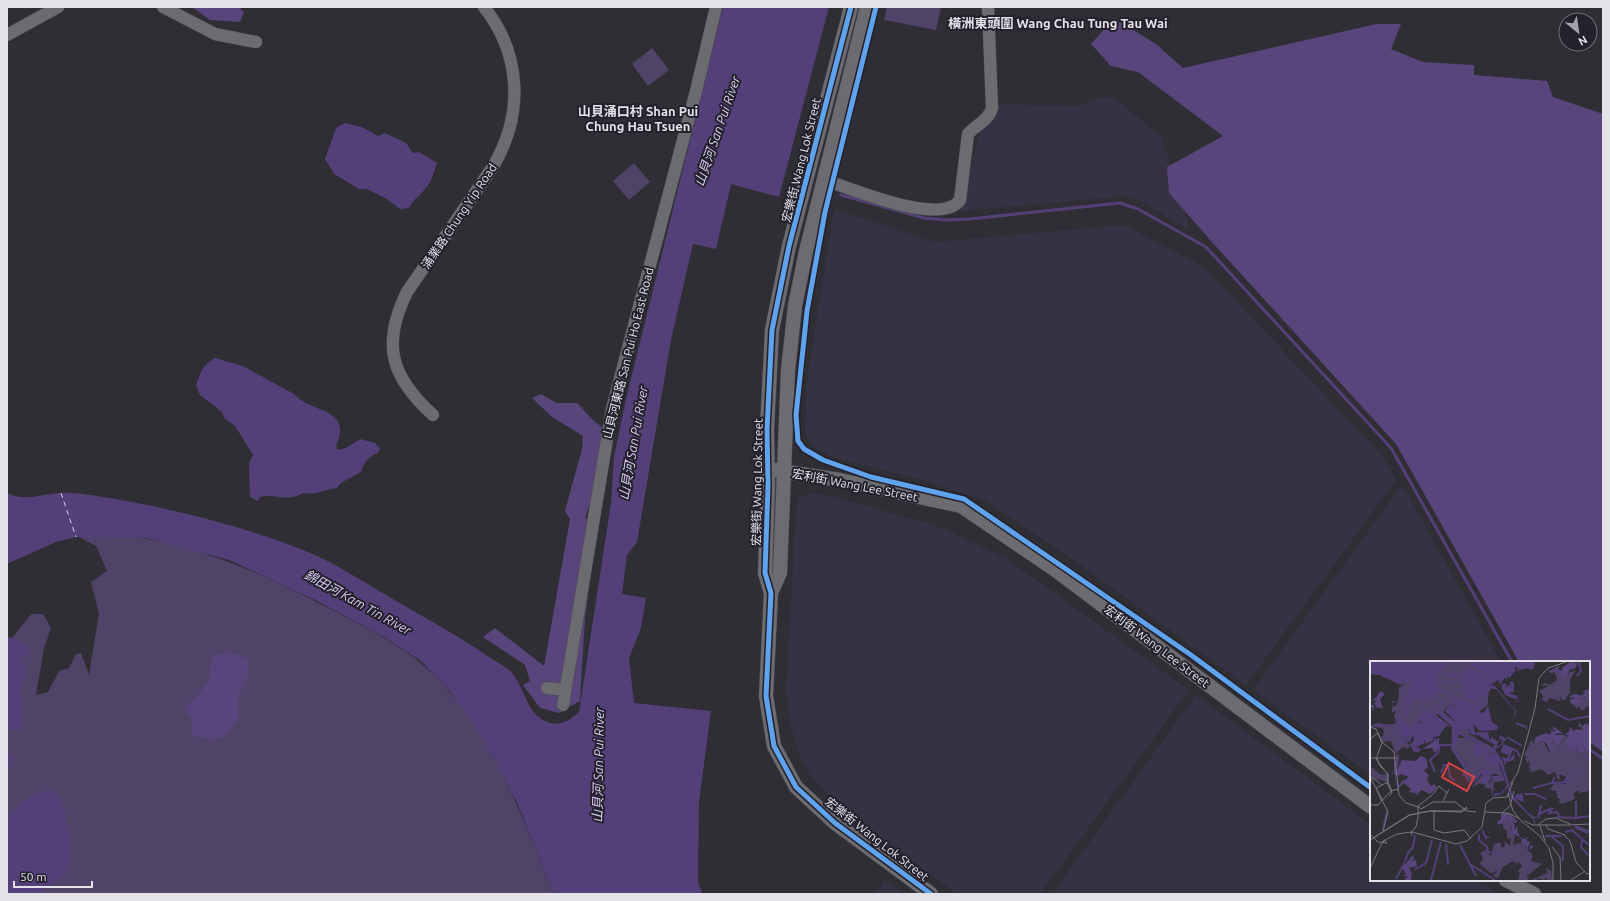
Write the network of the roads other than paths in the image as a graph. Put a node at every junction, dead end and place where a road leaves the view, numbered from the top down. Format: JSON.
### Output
{"nodes":[{"id":1,"x":58,"y":7,"type":"edge"},
{"id":2,"x":163,"y":7,"type":"edge"},
{"id":3,"x":484,"y":7,"type":"edge"},
{"id":4,"x":716,"y":7,"type":"edge"},
{"id":5,"x":851,"y":7,"type":"edge"},
{"id":6,"x":867,"y":7,"type":"edge"},
{"id":7,"x":988,"y":7,"type":"edge"},
{"id":8,"x":7,"y":35,"type":"edge"},
{"id":9,"x":256,"y":42,"type":"dead end"},
{"id":10,"x":825,"y":180,"type":"junction"},
{"id":11,"x":433,"y":416,"type":"dead end"},
{"id":12,"x":768,"y":469,"type":"junction"},
{"id":13,"x":783,"y":472,"type":"junction"},
{"id":14,"x":771,"y":593,"type":"junction"},
{"id":15,"x":547,"y":688,"type":"dead end"},
{"id":16,"x":565,"y":690,"type":"junction"},
{"id":17,"x":563,"y":705,"type":"dead end"},
{"id":18,"x":1370,"y":806,"type":"edge"},
{"id":19,"x":1508,"y":881,"type":"edge"},
{"id":20,"x":1527,"y":893,"type":"edge"},
{"id":21,"x":932,"y":894,"type":"edge"}],
"edges":[{"from":1,"to":8,"type":"street"},
{"from":2,"to":9,"type":"street"},
{"from":3,"to":11,"type":"street","name":"涌業路 Chung Yip Road"},
{"from":4,"to":16,"type":"street","name":"山貝河東路 San Pui Ho East Road"},
{"from":5,"to":12,"type":"street","name":"宏樂街 Wang Lok Street"},
{"from":6,"to":10,"type":"street","name":"宏樂街 Wang Lok Street"},
{"from":7,"to":10,"type":"street"},
{"from":10,"to":13,"type":"street","name":"宏樂街 Wang Lok Street"},
{"from":12,"to":13,"type":"street","name":"宏利街 Wang Lee Street"},
{"from":12,"to":14,"type":"street","name":"宏樂街 Wang Lok Street"},
{"from":13,"to":14,"type":"street","name":"宏樂街 Wang Lok Street"},
{"from":13,"to":18,"type":"street","name":"宏利街 Wang Lee Street"},
{"from":14,"to":21,"type":"street","name":"宏樂街 Wang Lok Street"},
{"from":15,"to":16,"type":"street"},
{"from":16,"to":17,"type":"street","name":"山貝河東路 San Pui Ho East Road"},
{"from":19,"to":20,"type":"street"}]}
